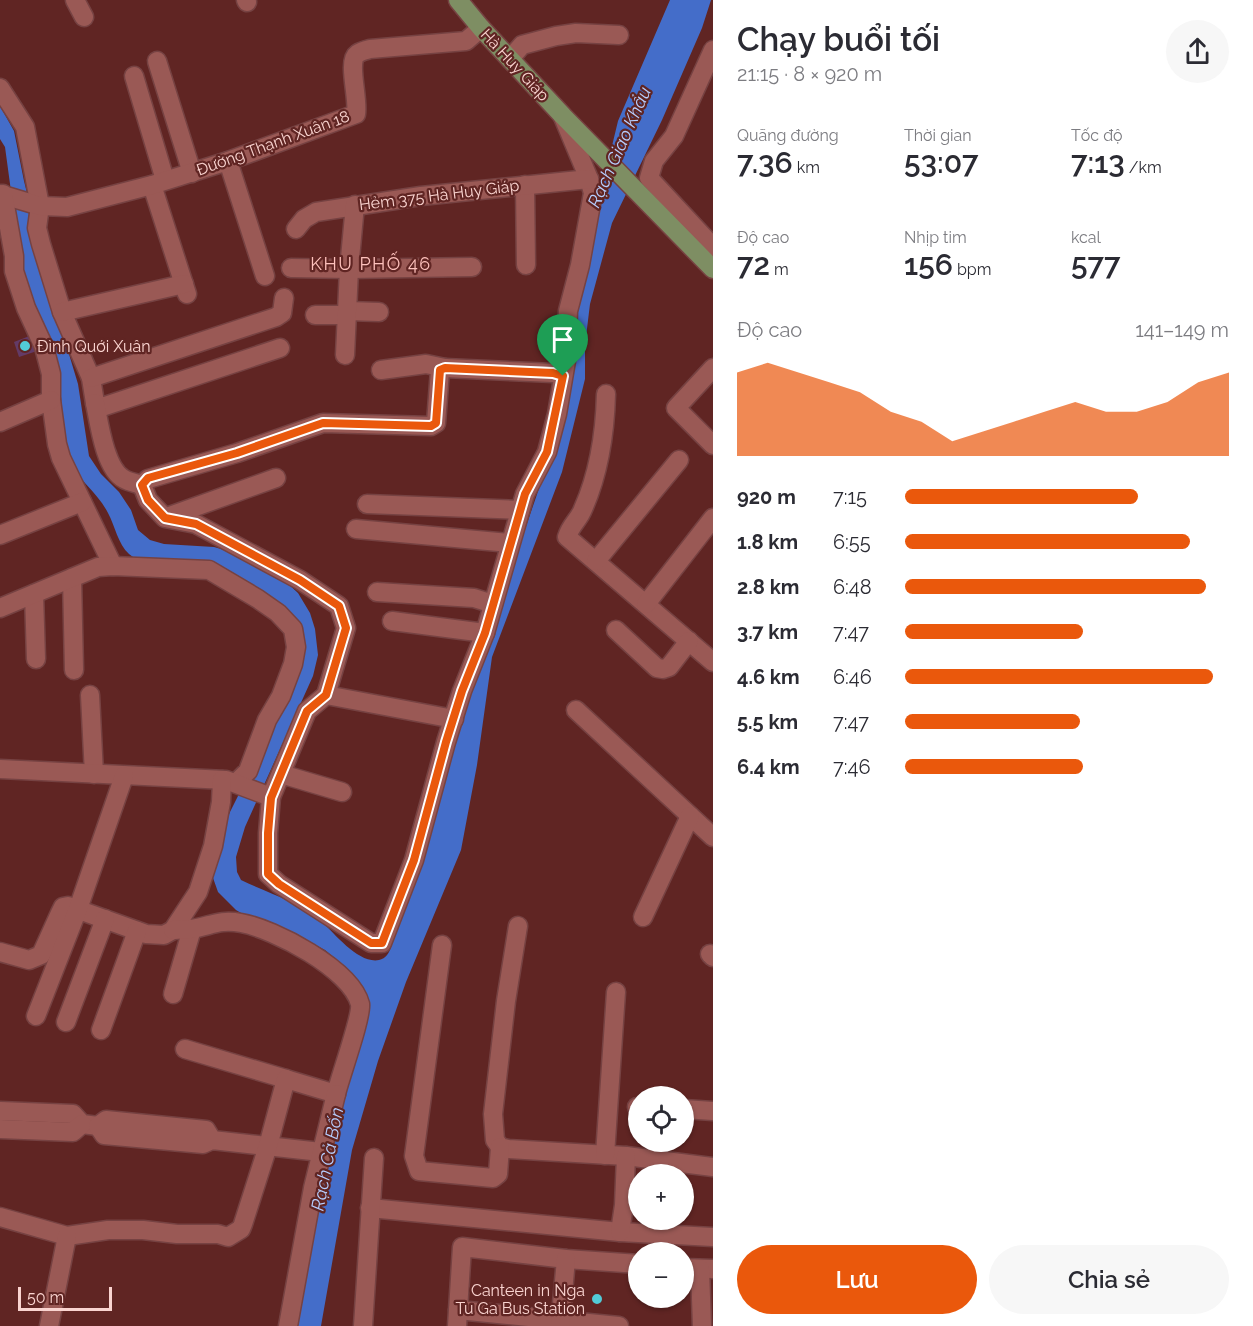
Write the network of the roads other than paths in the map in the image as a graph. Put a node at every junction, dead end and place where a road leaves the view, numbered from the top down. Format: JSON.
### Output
{"nodes":[{"id":1,"x":458,"y":0,"type":"edge"},
{"id":2,"x":481,"y":28,"type":"junction"},
{"id":3,"x":619,"y":35,"type":"dead end"},
{"id":4,"x":713,"y":50,"type":"edge"},
{"id":5,"x":510,"y":59,"type":"junction"},
{"id":6,"x":157,"y":61,"type":"dead end"},
{"id":7,"x":134,"y":76,"type":"dead end"},
{"id":8,"x":0,"y":88,"type":"edge"},
{"id":9,"x":569,"y":122,"type":"junction"},
{"id":10,"x":228,"y":161,"type":"junction"},
{"id":11,"x":192,"y":173,"type":"junction"},
{"id":12,"x":589,"y":179,"type":"junction"},
{"id":13,"x":158,"y":183,"type":"junction"},
{"id":14,"x":525,"y":185,"type":"junction"},
{"id":15,"x":1,"y":194,"type":"edge"},
{"id":16,"x":36,"y":205,"type":"junction"},
{"id":17,"x":355,"y":205,"type":"junction"},
{"id":18,"x":296,"y":229,"type":"dead end"},
{"id":19,"x":713,"y":246,"type":"edge"},
{"id":20,"x":526,"y":265,"type":"dead end"},
{"id":21,"x":472,"y":267,"type":"dead end"},
{"id":22,"x":291,"y":268,"type":"dead end"},
{"id":23,"x":349,"y":269,"type":"junction"},
{"id":24,"x":713,"y":269,"type":"edge"},
{"id":25,"x":265,"y":276,"type":"dead end"},
{"id":26,"x":284,"y":298,"type":"dead end"},
{"id":27,"x":62,"y":312,"type":"junction"},
{"id":28,"x":379,"y":312,"type":"dead end"},
{"id":29,"x":347,"y":313,"type":"junction"},
{"id":30,"x":315,"y":315,"type":"dead end"},
{"id":31,"x":280,"y":348,"type":"dead end"},
{"id":32,"x":345,"y":355,"type":"dead end"},
{"id":33,"x":445,"y":368,"type":"junction"},
{"id":34,"x":381,"y":370,"type":"dead end"},
{"id":35,"x":712,"y":370,"type":"edge"},
{"id":36,"x":563,"y":376,"type":"junction"},
{"id":37,"x":91,"y":378,"type":"junction"},
{"id":38,"x":606,"y":394,"type":"dead end"},
{"id":39,"x":51,"y":400,"type":"junction"},
{"id":40,"x":95,"y":403,"type":"junction"},
{"id":41,"x":0,"y":422,"type":"edge"},
{"id":42,"x":713,"y":445,"type":"edge"},
{"id":43,"x":679,"y":460,"type":"dead end"},
{"id":44,"x":276,"y":478,"type":"dead end"},
{"id":45,"x":142,"y":485,"type":"junction"},
{"id":46,"x":82,"y":502,"type":"junction"},
{"id":47,"x":367,"y":504,"type":"dead end"},
{"id":48,"x":520,"y":510,"type":"junction"},
{"id":49,"x":165,"y":518,"type":"junction"},
{"id":50,"x":713,"y":518,"type":"edge"},
{"id":51,"x":356,"y":529,"type":"dead end"},
{"id":52,"x":0,"y":535,"type":"edge"},
{"id":53,"x":510,"y":543,"type":"junction"},
{"id":54,"x":596,"y":561,"type":"junction"},
{"id":55,"x":113,"y":566,"type":"junction"},
{"id":56,"x":72,"y":578,"type":"junction"},
{"id":57,"x":377,"y":592,"type":"dead end"},
{"id":58,"x":34,"y":594,"type":"junction"},
{"id":59,"x":493,"y":604,"type":"junction"},
{"id":60,"x":646,"y":604,"type":"junction"},
{"id":61,"x":0,"y":608,"type":"edge"},
{"id":62,"x":392,"y":621,"type":"dead end"},
{"id":63,"x":616,"y":630,"type":"dead end"},
{"id":64,"x":485,"y":633,"type":"junction"},
{"id":65,"x":689,"y":641,"type":"junction"},
{"id":66,"x":710,"y":652,"type":"edge"},
{"id":67,"x":36,"y":659,"type":"dead end"},
{"id":68,"x":74,"y":670,"type":"dead end"},
{"id":69,"x":90,"y":695,"type":"dead end"},
{"id":70,"x":326,"y":695,"type":"junction"},
{"id":71,"x":576,"y":710,"type":"dead end"},
{"id":72,"x":454,"y":719,"type":"junction"},
{"id":73,"x":0,"y":769,"type":"edge"},
{"id":74,"x":94,"y":774,"type":"junction"},
{"id":75,"x":281,"y":774,"type":"junction"},
{"id":76,"x":124,"y":776,"type":"junction"},
{"id":77,"x":229,"y":782,"type":"junction"},
{"id":78,"x":342,"y":792,"type":"dead end"},
{"id":79,"x":269,"y":797,"type":"junction"},
{"id":80,"x":690,"y":816,"type":"junction"},
{"id":81,"x":713,"y":837,"type":"edge"},
{"id":82,"x":78,"y":909,"type":"junction"},
{"id":83,"x":643,"y":917,"type":"dead end"},
{"id":84,"x":105,"y":919,"type":"junction"},
{"id":85,"x":518,"y":926,"type":"dead end"},
{"id":86,"x":192,"y":929,"type":"junction"},
{"id":87,"x":173,"y":930,"type":"junction"},
{"id":88,"x":136,"y":931,"type":"junction"},
{"id":89,"x":442,"y":945,"type":"dead end"},
{"id":90,"x":0,"y":952,"type":"edge"},
{"id":91,"x":616,"y":992,"type":"dead end"},
{"id":92,"x":173,"y":994,"type":"dead end"},
{"id":93,"x":36,"y":1016,"type":"dead end"},
{"id":94,"x":66,"y":1022,"type":"dead end"},
{"id":95,"x":101,"y":1030,"type":"dead end"},
{"id":96,"x":185,"y":1049,"type":"dead end"},
{"id":97,"x":286,"y":1079,"type":"junction"},
{"id":98,"x":336,"y":1094,"type":"junction"},
{"id":99,"x":0,"y":1110,"type":"edge"},
{"id":100,"x":694,"y":1110,"type":"edge"},
{"id":101,"x":713,"y":1111,"type":"edge"},
{"id":102,"x":90,"y":1125,"type":"junction"},
{"id":103,"x":0,"y":1129,"type":"edge"},
{"id":104,"x":268,"y":1146,"type":"junction"},
{"id":105,"x":500,"y":1147,"type":"junction"},
{"id":106,"x":321,"y":1152,"type":"junction"},
{"id":107,"x":605,"y":1155,"type":"junction"},
{"id":108,"x":626,"y":1156,"type":"junction"},
{"id":109,"x":374,"y":1158,"type":"dead end"},
{"id":110,"x":713,"y":1167,"type":"edge"},
{"id":111,"x":370,"y":1208,"type":"junction"},
{"id":112,"x":0,"y":1217,"type":"edge"},
{"id":113,"x":620,"y":1232,"type":"junction"},
{"id":114,"x":67,"y":1236,"type":"junction"},
{"id":115,"x":713,"y":1237,"type":"edge"},
{"id":116,"x":566,"y":1259,"type":"junction"},
{"id":117,"x":628,"y":1263,"type":"edge"},
{"id":118,"x":699,"y":1268,"type":"edge"},
{"id":119,"x":458,"y":1318,"type":"edge"},
{"id":120,"x":560,"y":1323,"type":"edge"},
{"id":121,"x":49,"y":1326,"type":"edge"},
{"id":122,"x":288,"y":1326,"type":"edge"},
{"id":123,"x":363,"y":1326,"type":"edge"},
{"id":124,"x":619,"y":1326,"type":"edge"},
{"id":125,"x":702,"y":1326,"type":"edge"}],
"edges":[{"from":1,"to":2,"type":"main road","name":"Hà Huy Giáp"},
{"from":2,"to":5,"type":"main road","name":"Hà Huy Giáp"},
{"from":2,"to":10,"type":"street","name":"Đường Thạnh Xuân 18"},
{"from":3,"to":5,"type":"street"},
{"from":4,"to":19,"type":"street"},
{"from":5,"to":9,"type":"main road","name":"Hà Huy Giáp"},
{"from":6,"to":11,"type":"street"},
{"from":7,"to":13,"type":"street"},
{"from":8,"to":16,"type":"street"},
{"from":9,"to":12,"type":"street"},
{"from":9,"to":24,"type":"main road","name":"Hà Huy Giáp"},
{"from":10,"to":11,"type":"street","name":"Đường Thạnh Xuân 18"},
{"from":10,"to":25,"type":"street"},
{"from":11,"to":13,"type":"street","name":"Đường Thạnh Xuân 18"},
{"from":12,"to":14,"type":"street","name":"Hẻm 375 Hà Huy Giáp"},
{"from":12,"to":36,"type":"street"},
{"from":13,"to":16,"type":"street","name":"Đường Thạnh Xuân 18"},
{"from":13,"to":27,"type":"street"},
{"from":14,"to":17,"type":"street","name":"Hẻm 375 Hà Huy Giáp"},
{"from":14,"to":20,"type":"street"},
{"from":15,"to":16,"type":"street","name":"Đường Thạnh Xuân 18"},
{"from":15,"to":39,"type":"street"},
{"from":16,"to":27,"type":"street"},
{"from":17,"to":18,"type":"street","name":"Hẻm 375 Hà Huy Giáp"},
{"from":17,"to":23,"type":"street"},
{"from":21,"to":23,"type":"street"},
{"from":22,"to":23,"type":"street"},
{"from":23,"to":29,"type":"street"},
{"from":26,"to":37,"type":"street"},
{"from":27,"to":37,"type":"street"},
{"from":28,"to":29,"type":"street"},
{"from":29,"to":30,"type":"street"},
{"from":29,"to":32,"type":"street"},
{"from":31,"to":40,"type":"street"},
{"from":33,"to":34,"type":"street"},
{"from":33,"to":36,"type":"street"},
{"from":33,"to":45,"type":"street"},
{"from":35,"to":42,"type":"street"},
{"from":36,"to":48,"type":"street"},
{"from":37,"to":40,"type":"street"},
{"from":38,"to":54,"type":"street"},
{"from":39,"to":41,"type":"street"},
{"from":39,"to":46,"type":"street"},
{"from":40,"to":45,"type":"street"},
{"from":43,"to":54,"type":"street"},
{"from":44,"to":49,"type":"street"},
{"from":45,"to":49,"type":"street"},
{"from":46,"to":52,"type":"street"},
{"from":46,"to":55,"type":"street"},
{"from":47,"to":48,"type":"street"},
{"from":48,"to":53,"type":"street"},
{"from":49,"to":70,"type":"street"},
{"from":50,"to":60,"type":"street"},
{"from":51,"to":53,"type":"street"},
{"from":53,"to":59,"type":"street"},
{"from":54,"to":60,"type":"street"},
{"from":55,"to":56,"type":"street"},
{"from":55,"to":77,"type":"street"},
{"from":56,"to":58,"type":"street"},
{"from":56,"to":68,"type":"street"},
{"from":57,"to":59,"type":"street"},
{"from":58,"to":61,"type":"street"},
{"from":58,"to":67,"type":"street"},
{"from":59,"to":64,"type":"street"},
{"from":60,"to":65,"type":"street"},
{"from":62,"to":64,"type":"street"},
{"from":63,"to":65,"type":"street"},
{"from":64,"to":72,"type":"street"},
{"from":65,"to":66,"type":"street"},
{"from":69,"to":74,"type":"street"},
{"from":70,"to":72,"type":"street"},
{"from":70,"to":75,"type":"street"},
{"from":71,"to":80,"type":"street"},
{"from":72,"to":79,"type":"street"},
{"from":73,"to":74,"type":"street"},
{"from":74,"to":76,"type":"street"},
{"from":75,"to":78,"type":"street"},
{"from":75,"to":79,"type":"street"},
{"from":76,"to":77,"type":"street"},
{"from":76,"to":82,"type":"street"},
{"from":77,"to":79,"type":"street"},
{"from":77,"to":87,"type":"street"},
{"from":80,"to":81,"type":"street"},
{"from":80,"to":83,"type":"street"},
{"from":82,"to":84,"type":"street"},
{"from":82,"to":90,"type":"street"},
{"from":82,"to":93,"type":"street"},
{"from":84,"to":88,"type":"street"},
{"from":84,"to":94,"type":"street"},
{"from":85,"to":105,"type":"street"},
{"from":86,"to":87,"type":"street"},
{"from":86,"to":92,"type":"street"},
{"from":86,"to":98,"type":"street"},
{"from":87,"to":88,"type":"street"},
{"from":88,"to":95,"type":"street"},
{"from":89,"to":105,"type":"street"},
{"from":91,"to":107,"type":"street"},
{"from":96,"to":97,"type":"street"},
{"from":97,"to":98,"type":"street"},
{"from":97,"to":104,"type":"street"},
{"from":98,"to":106,"type":"street"},
{"from":99,"to":102,"type":"street"},
{"from":100,"to":101,"type":"street"},
{"from":102,"to":103,"type":"street"},
{"from":102,"to":104,"type":"street"},
{"from":104,"to":106,"type":"street"},
{"from":104,"to":114,"type":"street"},
{"from":105,"to":107,"type":"street"},
{"from":106,"to":122,"type":"street"},
{"from":107,"to":108,"type":"street"},
{"from":108,"to":110,"type":"street"},
{"from":108,"to":113,"type":"street"},
{"from":109,"to":111,"type":"street"},
{"from":111,"to":113,"type":"street"},
{"from":111,"to":123,"type":"street"},
{"from":112,"to":114,"type":"street"},
{"from":113,"to":115,"type":"street"},
{"from":114,"to":121,"type":"street"},
{"from":116,"to":117,"type":"street"},
{"from":116,"to":119,"type":"street"},
{"from":116,"to":120,"type":"street"},
{"from":118,"to":125,"type":"street"},
{"from":119,"to":120,"type":"street"},
{"from":120,"to":124,"type":"street"}]}
